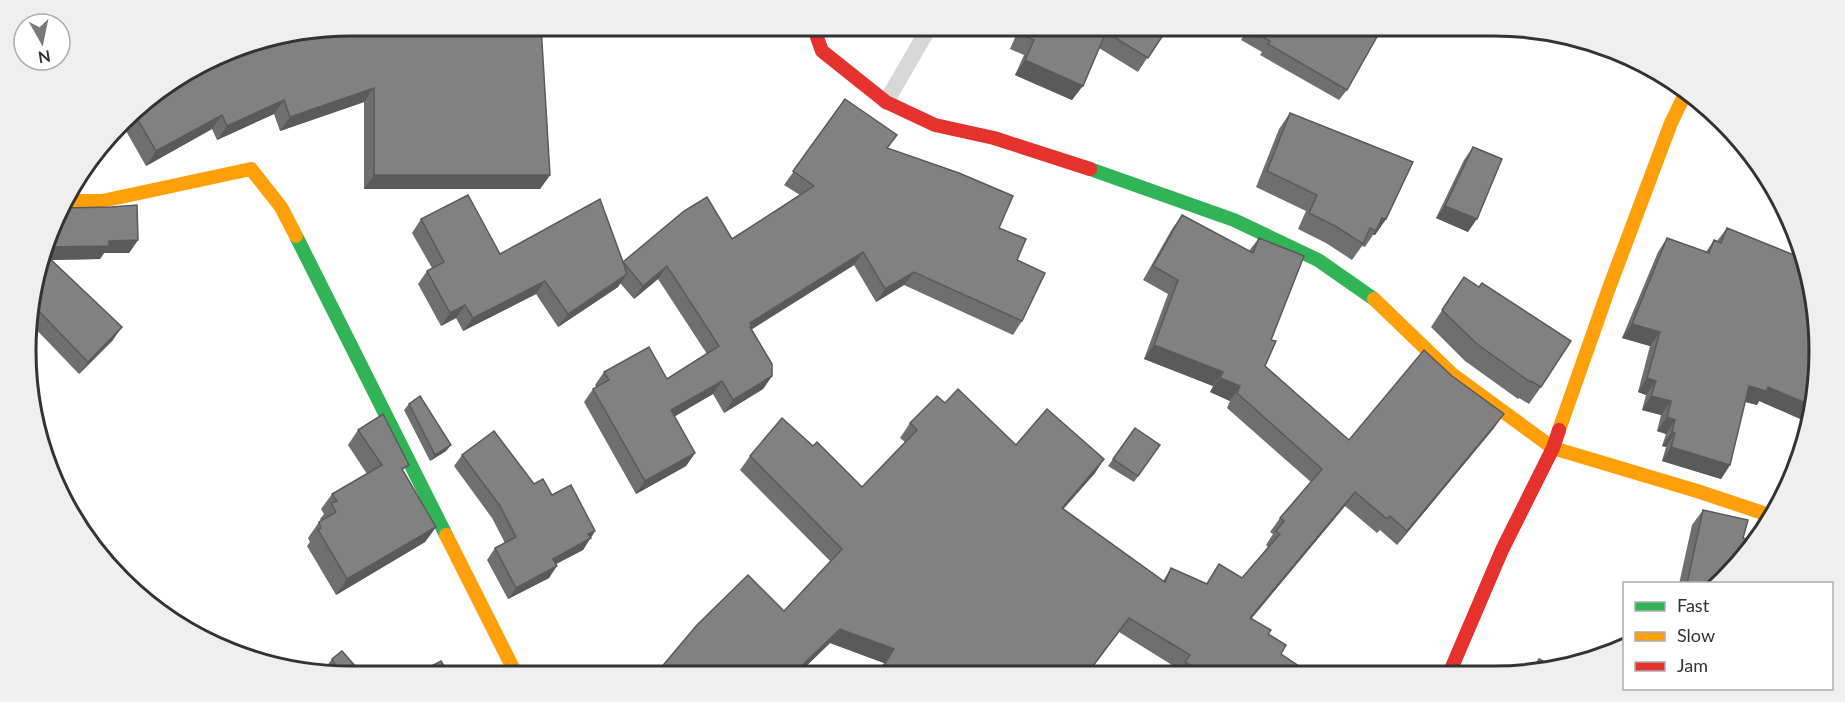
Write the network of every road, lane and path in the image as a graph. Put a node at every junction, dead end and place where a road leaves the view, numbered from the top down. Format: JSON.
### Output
{"nodes":[{"id":1,"x":817,"y":36,"type":"edge"},
{"id":2,"x":924,"y":36,"type":"edge"},
{"id":3,"x":1682,"y":98,"type":"edge"},
{"id":4,"x":886,"y":102,"type":"junction"},
{"id":5,"x":74,"y":201,"type":"edge"},
{"id":6,"x":1553,"y":448,"type":"junction"},
{"id":7,"x":1764,"y":513,"type":"edge"},
{"id":8,"x":512,"y":666,"type":"edge"},
{"id":9,"x":1452,"y":666,"type":"edge"}],
"edges":[{"from":1,"to":4,"type":"street"},
{"from":2,"to":4,"type":"lane"},
{"from":3,"to":6,"type":"street"},
{"from":4,"to":6,"type":"street"},
{"from":5,"to":8,"type":"street"},
{"from":6,"to":7,"type":"street"},
{"from":6,"to":9,"type":"street"}]}
